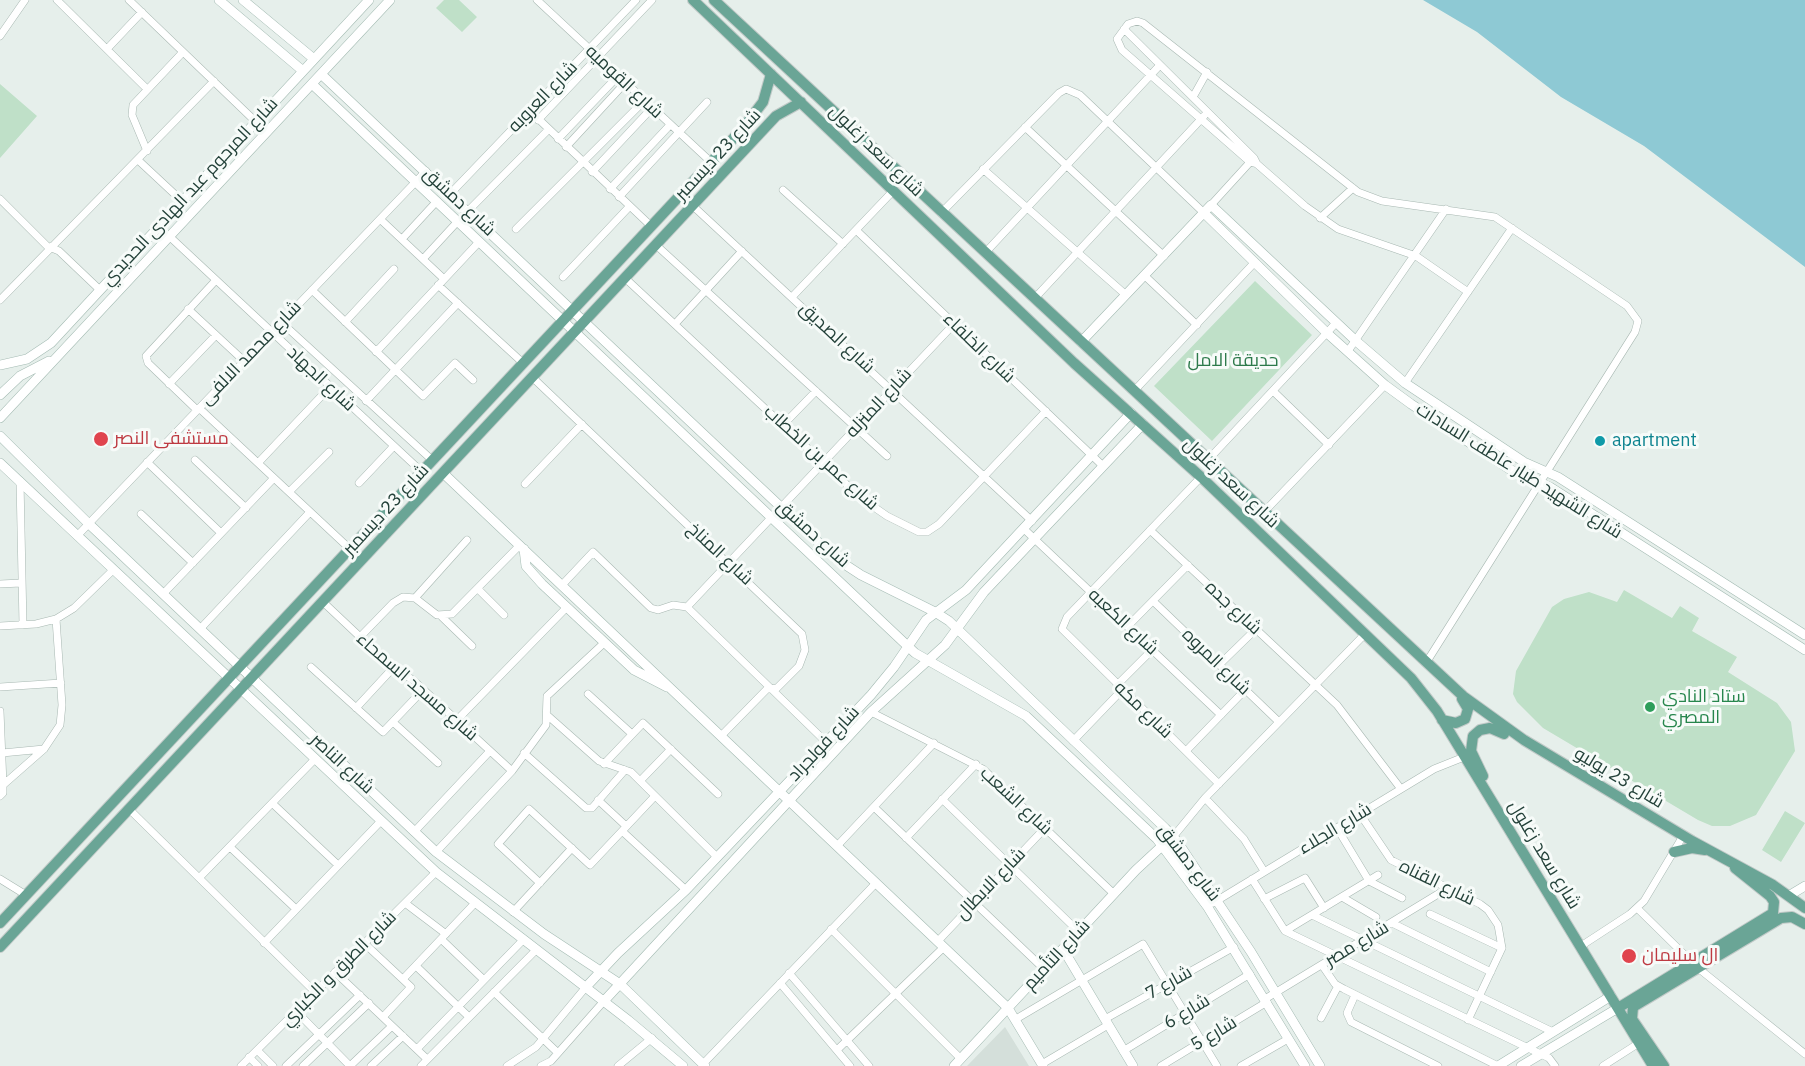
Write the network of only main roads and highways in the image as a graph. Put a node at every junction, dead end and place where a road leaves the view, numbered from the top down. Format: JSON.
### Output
{"nodes":[{"id":1,"x":693,"y":0,"type":"edge"},
{"id":2,"x":714,"y":0,"type":"edge"},
{"id":3,"x":771,"y":74,"type":"junction"},
{"id":4,"x":801,"y":102,"type":"junction"},
{"id":5,"x":756,"y":114,"type":"junction"},
{"id":6,"x":769,"y":124,"type":"junction"},
{"id":7,"x":1012,"y":278,"type":"junction"},
{"id":8,"x":999,"y":291,"type":"junction"},
{"id":9,"x":382,"y":515,"type":"junction"},
{"id":10,"x":394,"y":526,"type":"junction"},
{"id":11,"x":1426,"y":663,"type":"joint"},
{"id":12,"x":1451,"y":686,"type":"junction"},
{"id":13,"x":1442,"y":720,"type":"junction"},
{"id":14,"x":1526,"y":742,"type":"junction"},
{"id":15,"x":1484,"y":788,"type":"junction"},
{"id":16,"x":1674,"y":852,"type":"road end"},
{"id":17,"x":1711,"y":852,"type":"junction"},
{"id":18,"x":1730,"y":863,"type":"junction"},
{"id":19,"x":1804,"y":905,"type":"edge"},
{"id":20,"x":0,"y":923,"type":"edge"},
{"id":21,"x":1805,"y":924,"type":"edge"},
{"id":22,"x":0,"y":947,"type":"edge"},
{"id":23,"x":1695,"y":964,"type":"junction"},
{"id":24,"x":1618,"y":1008,"type":"junction"},
{"id":25,"x":1653,"y":1066,"type":"edge"},
{"id":26,"x":1664,"y":1066,"type":"edge"}],
"edges":[{"from":1,"to":3,"type":"main road","name":"شارع سعد زغلول"},
{"from":2,"to":7,"type":"main road","name":"شارع سعد زغلول"},
{"from":3,"to":4,"type":"main road","name":"شارع سعد زغلول"},
{"from":3,"to":5,"type":"main road","name":"شارع 23 ديسمبر"},
{"from":4,"to":6,"type":"main road","name":"شارع 23 ديسمبر"},
{"from":4,"to":8,"type":"main road","name":"شارع سعد زغلول"},
{"from":5,"to":6,"type":"main road"},
{"from":5,"to":9,"type":"main road","name":"شارع 23 ديسمبر"},
{"from":6,"to":10,"type":"main road","name":"شارع 23 ديسمبر"},
{"from":7,"to":8,"type":"main road"},
{"from":7,"to":11,"type":"main road","name":"شارع سعد زغلول"},
{"from":8,"to":13,"type":"main road","name":"شارع سعد زغلول"},
{"from":9,"to":10,"type":"main road"},
{"from":9,"to":20,"type":"main road","name":"شارع 23 ديسمبر"},
{"from":10,"to":22,"type":"main road","name":"شارع 23 ديسمبر"},
{"from":11,"to":12,"type":"main road","name":"شارع 23 يوليو"},
{"from":12,"to":13,"type":"main road"},
{"from":12,"to":14,"type":"main road","name":"شارع 23 يوليو"},
{"from":13,"to":15,"type":"main road","name":"شارع سعد زغلول"},
{"from":14,"to":15,"type":"main road"},
{"from":14,"to":17,"type":"main road","name":"شارع 23 يوليو"},
{"from":15,"to":24,"type":"main road","name":"شارع سعد زغلول"},
{"from":16,"to":17,"type":"main road"},
{"from":17,"to":18,"type":"main road","name":"شارع 23 يوليو"},
{"from":18,"to":19,"type":"main road","name":"شارع 23 يوليو"},
{"from":18,"to":23,"type":"main road"},
{"from":21,"to":23,"type":"main road"},
{"from":23,"to":24,"type":"main road"},
{"from":23,"to":26,"type":"main road"},
{"from":24,"to":25,"type":"main road","name":"شارع سعد زغلول"}]}
